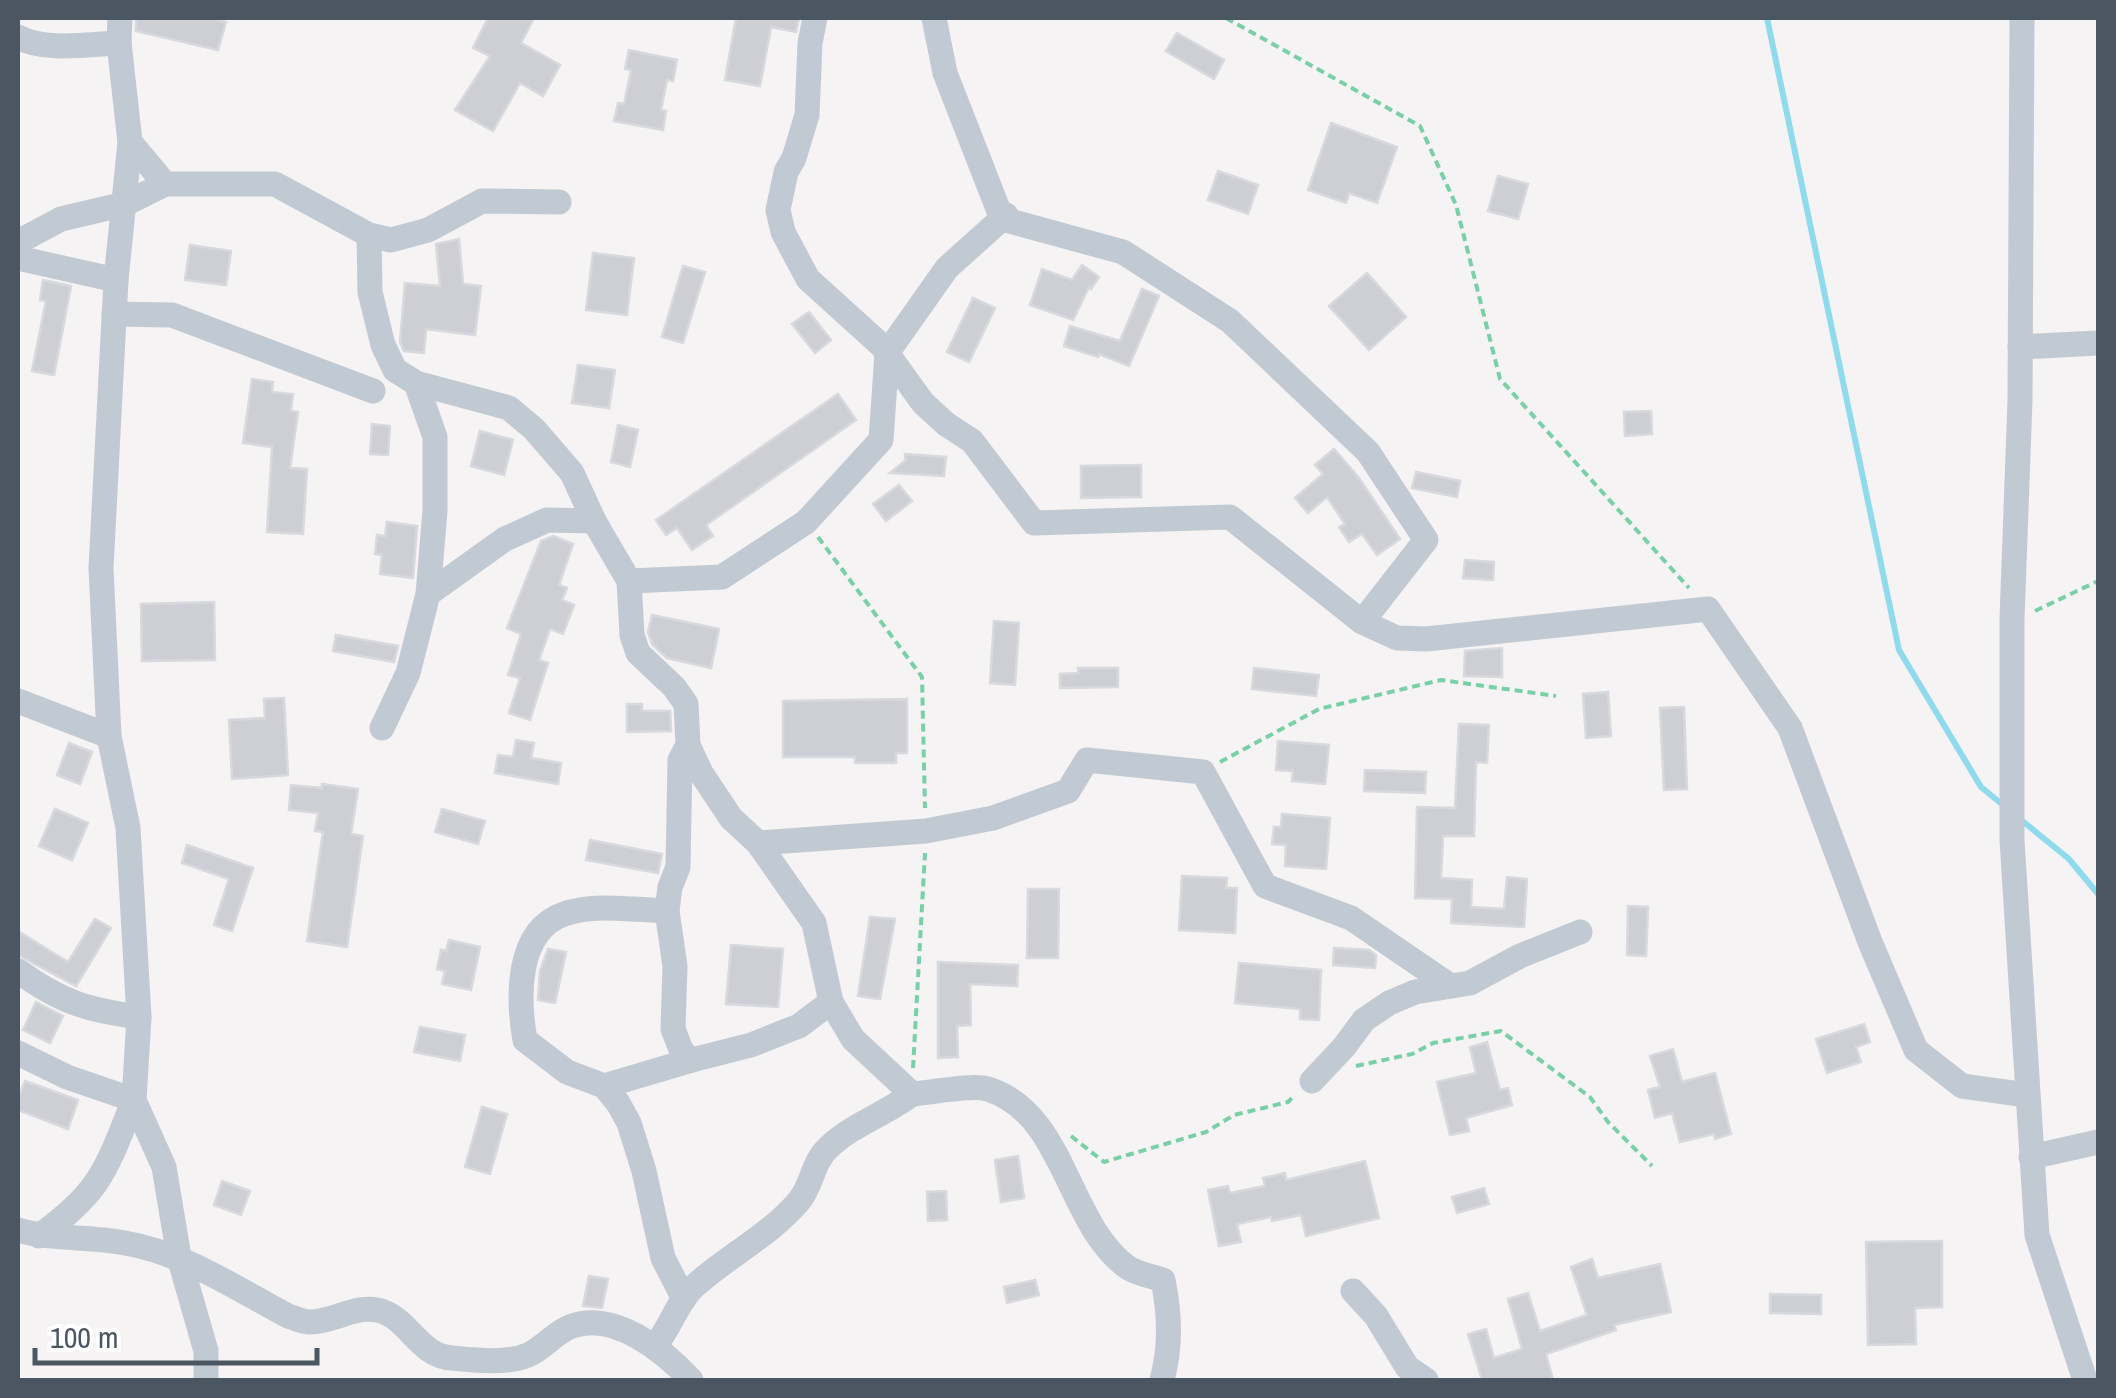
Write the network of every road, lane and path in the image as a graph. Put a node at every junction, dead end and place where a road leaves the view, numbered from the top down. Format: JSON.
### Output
{"nodes":[{"id":1,"x":815,"y":18,"type":"edge"},
{"id":2,"x":934,"y":18,"type":"edge"},
{"id":3,"x":1226,"y":18,"type":"edge"},
{"id":4,"x":2022,"y":18,"type":"edge"},
{"id":5,"x":120,"y":30,"type":"edge"},
{"id":6,"x":18,"y":37,"type":"edge"},
{"id":7,"x":130,"y":142,"type":"junction"},
{"id":8,"x":164,"y":184,"type":"junction"},
{"id":9,"x":559,"y":202,"type":"dead end"},
{"id":10,"x":124,"y":204,"type":"junction"},
{"id":11,"x":1004,"y":217,"type":"junction"},
{"id":12,"x":369,"y":235,"type":"junction"},
{"id":13,"x":18,"y":242,"type":"edge"},
{"id":14,"x":18,"y":258,"type":"edge"},
{"id":15,"x":116,"y":280,"type":"junction"},
{"id":16,"x":114,"y":314,"type":"junction"},
{"id":17,"x":2098,"y":342,"type":"edge"},
{"id":18,"x":2020,"y":347,"type":"junction"},
{"id":19,"x":887,"y":353,"type":"junction"},
{"id":20,"x":416,"y":383,"type":"junction"},
{"id":21,"x":374,"y":391,"type":"dead end"},
{"id":22,"x":594,"y":522,"type":"junction"},
{"id":23,"x":806,"y":522,"type":"junction"},
{"id":24,"x":629,"y":581,"type":"junction"},
{"id":25,"x":2098,"y":582,"type":"edge"},
{"id":26,"x":428,"y":594,"type":"junction"},
{"id":27,"x":1708,"y":610,"type":"junction"},
{"id":28,"x":2012,"y":619,"type":"junction"},
{"id":29,"x":1362,"y":622,"type":"junction"},
{"id":30,"x":1556,"y":696,"type":"dead end"},
{"id":31,"x":18,"y":701,"type":"edge"},
{"id":32,"x":382,"y":728,"type":"dead end"},
{"id":33,"x":109,"y":736,"type":"junction"},
{"id":34,"x":688,"y":745,"type":"junction"},
{"id":35,"x":1203,"y":772,"type":"junction"},
{"id":36,"x":926,"y":831,"type":"junction"},
{"id":37,"x":758,"y":843,"type":"junction"},
{"id":38,"x":667,"y":911,"type":"junction"},
{"id":39,"x":1580,"y":932,"type":"dead end"},
{"id":40,"x":18,"y":971,"type":"edge"},
{"id":41,"x":1449,"y":986,"type":"junction"},
{"id":42,"x":831,"y":1002,"type":"junction"},
{"id":43,"x":138,"y":1017,"type":"junction"},
{"id":44,"x":672,"y":1029,"type":"junction"},
{"id":45,"x":18,"y":1052,"type":"edge"},
{"id":46,"x":692,"y":1060,"type":"junction"},
{"id":47,"x":653,"y":1069,"type":"junction"},
{"id":48,"x":1312,"y":1081,"type":"junction"},
{"id":49,"x":604,"y":1086,"type":"junction"},
{"id":50,"x":912,"y":1094,"type":"junction"},
{"id":51,"x":2027,"y":1094,"type":"junction"},
{"id":52,"x":134,"y":1100,"type":"junction"},
{"id":53,"x":1059,"y":1126,"type":"dead end"},
{"id":54,"x":2098,"y":1142,"type":"edge"},
{"id":55,"x":2031,"y":1157,"type":"junction"},
{"id":56,"x":1652,"y":1166,"type":"dead end"},
{"id":57,"x":28,"y":1233,"type":"edge"},
{"id":58,"x":179,"y":1258,"type":"junction"},
{"id":59,"x":1354,"y":1291,"type":"dead end"},
{"id":60,"x":684,"y":1299,"type":"junction"},
{"id":61,"x":656,"y":1346,"type":"junction"},
{"id":62,"x":2084,"y":1377,"type":"dead end"},
{"id":63,"x":206,"y":1380,"type":"edge"},
{"id":64,"x":691,"y":1380,"type":"edge"},
{"id":65,"x":1162,"y":1380,"type":"edge"},
{"id":66,"x":1426,"y":1380,"type":"edge"}],
"edges":[{"from":1,"to":19,"type":"street"},
{"from":2,"to":11,"type":"street"},
{"from":3,"to":27,"type":"path"},
{"from":4,"to":18,"type":"street"},
{"from":5,"to":6,"type":"street"},
{"from":5,"to":7,"type":"street"},
{"from":7,"to":8,"type":"street"},
{"from":7,"to":10,"type":"street"},
{"from":8,"to":10,"type":"street"},
{"from":8,"to":12,"type":"street"},
{"from":9,"to":12,"type":"street"},
{"from":10,"to":13,"type":"street"},
{"from":10,"to":15,"type":"street"},
{"from":11,"to":19,"type":"street"},
{"from":11,"to":29,"type":"street"},
{"from":12,"to":20,"type":"street"},
{"from":14,"to":15,"type":"street"},
{"from":15,"to":16,"type":"street"},
{"from":16,"to":21,"type":"street"},
{"from":16,"to":33,"type":"street"},
{"from":17,"to":18,"type":"street"},
{"from":18,"to":28,"type":"street"},
{"from":19,"to":23,"type":"street"},
{"from":19,"to":29,"type":"street"},
{"from":20,"to":22,"type":"street"},
{"from":20,"to":26,"type":"street"},
{"from":22,"to":24,"type":"street"},
{"from":22,"to":26,"type":"street"},
{"from":23,"to":24,"type":"street"},
{"from":23,"to":36,"type":"path"},
{"from":24,"to":34,"type":"street"},
{"from":25,"to":28,"type":"path"},
{"from":26,"to":32,"type":"street"},
{"from":27,"to":29,"type":"street"},
{"from":27,"to":51,"type":"street"},
{"from":28,"to":51,"type":"street"},
{"from":30,"to":35,"type":"path"},
{"from":31,"to":33,"type":"street"},
{"from":33,"to":43,"type":"street"},
{"from":34,"to":37,"type":"street"},
{"from":34,"to":38,"type":"street"},
{"from":35,"to":36,"type":"street"},
{"from":35,"to":41,"type":"street"},
{"from":36,"to":37,"type":"street"},
{"from":36,"to":50,"type":"path"},
{"from":37,"to":42,"type":"street"},
{"from":38,"to":44,"type":"street"},
{"from":38,"to":49,"type":"street"},
{"from":39,"to":41,"type":"street"},
{"from":40,"to":43,"type":"street"},
{"from":41,"to":48,"type":"street"},
{"from":42,"to":46,"type":"street"},
{"from":42,"to":50,"type":"street"},
{"from":43,"to":52,"type":"street"},
{"from":44,"to":46,"type":"street"},
{"from":44,"to":47,"type":"street"},
{"from":45,"to":52,"type":"street"},
{"from":46,"to":47,"type":"street"},
{"from":47,"to":49,"type":"street"},
{"from":48,"to":53,"type":"path"},
{"from":48,"to":56,"type":"path"},
{"from":49,"to":60,"type":"street"},
{"from":50,"to":60,"type":"street"},
{"from":50,"to":65,"type":"street"},
{"from":51,"to":55,"type":"street"},
{"from":52,"to":57,"type":"street"},
{"from":52,"to":58,"type":"street"},
{"from":54,"to":55,"type":"street"},
{"from":55,"to":62,"type":"street"},
{"from":57,"to":58,"type":"street"},
{"from":58,"to":61,"type":"street"},
{"from":58,"to":63,"type":"street"},
{"from":59,"to":66,"type":"street"},
{"from":60,"to":61,"type":"street"},
{"from":61,"to":64,"type":"street"}]}
